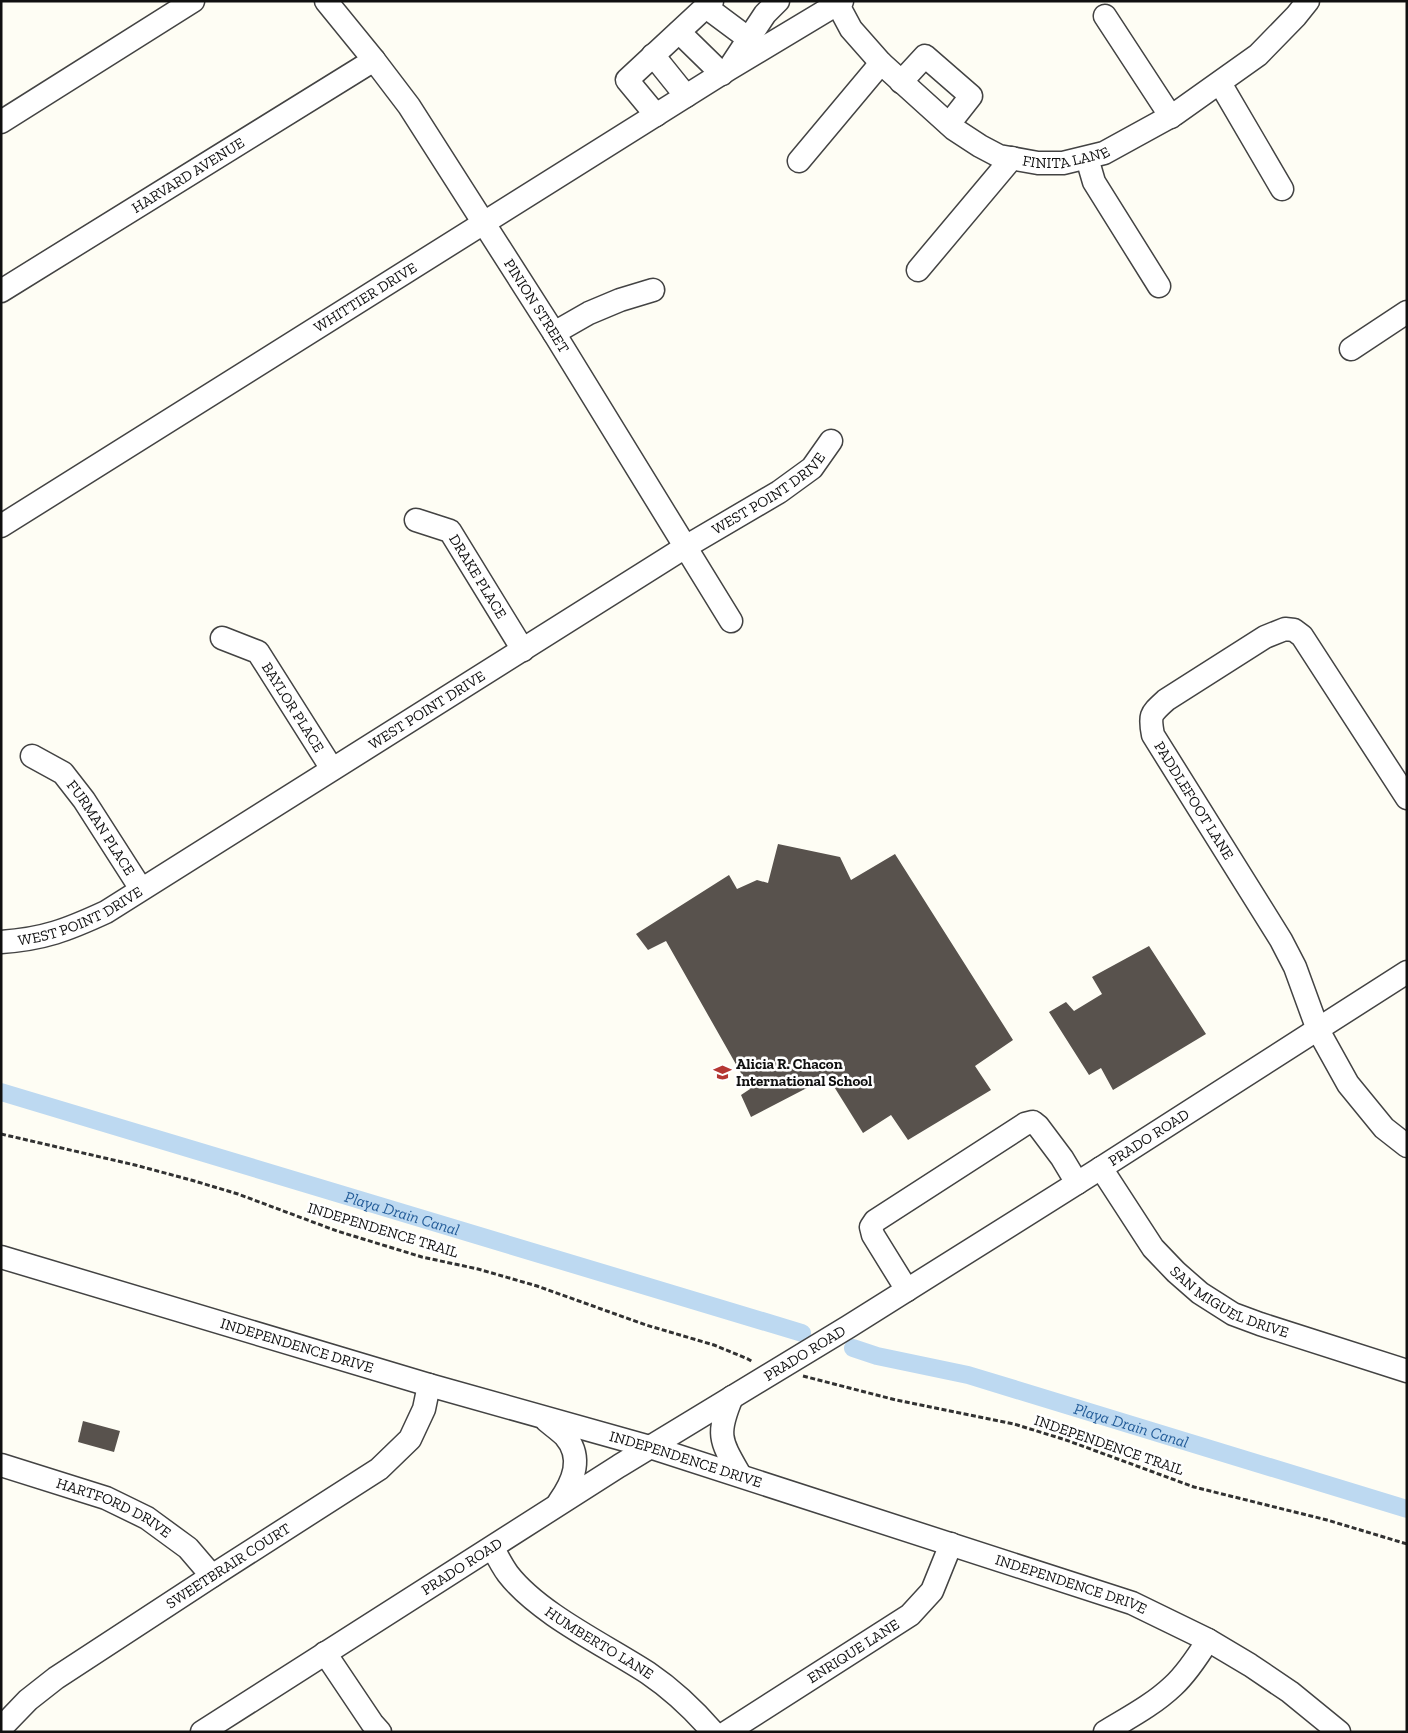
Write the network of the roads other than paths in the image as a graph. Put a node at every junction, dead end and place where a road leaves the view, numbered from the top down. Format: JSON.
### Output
{"nodes":[{"id":1,"x":193,"y":1,"type":"edge"},
{"id":2,"x":326,"y":1,"type":"edge"},
{"id":3,"x":1308,"y":1,"type":"edge"},
{"id":4,"x":839,"y":2,"type":"edge"},
{"id":5,"x":709,"y":4,"type":"edge"},
{"id":6,"x":769,"y":4,"type":"edge"},
{"id":7,"x":1105,"y":16,"type":"dead end"},
{"id":8,"x":679,"y":32,"type":"junction"},
{"id":9,"x":749,"y":39,"type":"junction"},
{"id":10,"x":653,"y":55,"type":"junction"},
{"id":11,"x":374,"y":60,"type":"junction"},
{"id":12,"x":881,"y":64,"type":"junction"},
{"id":13,"x":725,"y":71,"type":"junction"},
{"id":14,"x":901,"y":82,"type":"junction"},
{"id":15,"x":1220,"y":84,"type":"junction"},
{"id":16,"x":686,"y":96,"type":"junction"},
{"id":17,"x":656,"y":115,"type":"junction"},
{"id":18,"x":1171,"y":117,"type":"junction"},
{"id":19,"x":1,"y":122,"type":"edge"},
{"id":20,"x":949,"y":124,"type":"junction"},
{"id":21,"x":1012,"y":158,"type":"junction"},
{"id":22,"x":1087,"y":158,"type":"junction"},
{"id":23,"x":799,"y":161,"type":"dead end"},
{"id":24,"x":1282,"y":189,"type":"dead end"},
{"id":25,"x":483,"y":224,"type":"junction"},
{"id":26,"x":918,"y":270,"type":"dead end"},
{"id":27,"x":1160,"y":286,"type":"dead end"},
{"id":28,"x":653,"y":290,"type":"dead end"},
{"id":29,"x":1,"y":291,"type":"edge"},
{"id":30,"x":1407,"y":312,"type":"edge"},
{"id":31,"x":554,"y":334,"type":"junction"},
{"id":32,"x":1351,"y":348,"type":"dead end"},
{"id":33,"x":831,"y":441,"type":"dead end"},
{"id":34,"x":416,"y":520,"type":"dead end"},
{"id":35,"x":1,"y":526,"type":"edge"},
{"id":36,"x":687,"y":546,"type":"junction"},
{"id":37,"x":731,"y":621,"type":"dead end"},
{"id":38,"x":222,"y":638,"type":"dead end"},
{"id":39,"x":523,"y":650,"type":"junction"},
{"id":40,"x":32,"y":756,"type":"dead end"},
{"id":41,"x":332,"y":769,"type":"junction"},
{"id":42,"x":1407,"y":798,"type":"edge"},
{"id":43,"x":141,"y":889,"type":"junction"},
{"id":44,"x":1,"y":942,"type":"edge"},
{"id":45,"x":1407,"y":972,"type":"edge"},
{"id":46,"x":1318,"y":1030,"type":"junction"},
{"id":47,"x":1407,"y":1146,"type":"edge"},
{"id":48,"x":1101,"y":1168,"type":"junction"},
{"id":49,"x":1077,"y":1183,"type":"junction"},
{"id":50,"x":1,"y":1257,"type":"edge"},
{"id":51,"x":907,"y":1290,"type":"junction"},
{"id":52,"x":1407,"y":1371,"type":"edge"},
{"id":53,"x":429,"y":1385,"type":"junction"},
{"id":54,"x":732,"y":1397,"type":"junction"},
{"id":55,"x":545,"y":1418,"type":"junction"},
{"id":56,"x":650,"y":1447,"type":"junction"},
{"id":57,"x":1,"y":1465,"type":"edge"},
{"id":58,"x":740,"y":1475,"type":"junction"},
{"id":59,"x":556,"y":1507,"type":"junction"},
{"id":60,"x":951,"y":1544,"type":"junction"},
{"id":61,"x":493,"y":1548,"type":"junction"},
{"id":62,"x":212,"y":1576,"type":"junction"},
{"id":63,"x":1208,"y":1640,"type":"junction"},
{"id":64,"x":325,"y":1653,"type":"junction"},
{"id":65,"x":1,"y":1728,"type":"edge"},
{"id":66,"x":202,"y":1732,"type":"edge"},
{"id":67,"x":380,"y":1732,"type":"edge"},
{"id":68,"x":713,"y":1732,"type":"edge"},
{"id":69,"x":727,"y":1732,"type":"edge"},
{"id":70,"x":1105,"y":1732,"type":"edge"},
{"id":71,"x":1339,"y":1732,"type":"edge"}],
"edges":[{"from":1,"to":19,"type":"street"},
{"from":2,"to":11,"type":"street","name":"PINION STREET"},
{"from":3,"to":15,"type":"street","name":"FINITA LANE"},
{"from":4,"to":12,"type":"street","name":"FINITA LANE"},
{"from":4,"to":13,"type":"street","name":"WHITTIER DRIVE"},
{"from":5,"to":8,"type":"street"},
{"from":5,"to":9,"type":"street"},
{"from":6,"to":9,"type":"street","name":"WHITTIER DRIVE"},
{"from":7,"to":18,"type":"street"},
{"from":8,"to":10,"type":"street"},
{"from":8,"to":13,"type":"street"},
{"from":9,"to":13,"type":"street","name":"WHITTIER DRIVE"},
{"from":10,"to":16,"type":"street"},
{"from":10,"to":17,"type":"street"},
{"from":11,"to":25,"type":"street","name":"PINION STREET"},
{"from":11,"to":29,"type":"street","name":"HARVARD AVENUE"},
{"from":12,"to":14,"type":"street","name":"FINITA LANE"},
{"from":12,"to":23,"type":"street"},
{"from":13,"to":16,"type":"street","name":"WHITTIER DRIVE"},
{"from":14,"to":20,"type":"street","name":"FINITA LANE"},
{"from":14,"to":20,"type":"street"},
{"from":15,"to":18,"type":"street","name":"FINITA LANE"},
{"from":15,"to":24,"type":"street"},
{"from":16,"to":17,"type":"street","name":"WHITTIER DRIVE"},
{"from":17,"to":25,"type":"street","name":"WHITTIER DRIVE"},
{"from":18,"to":22,"type":"street","name":"FINITA LANE"},
{"from":20,"to":21,"type":"street","name":"FINITA LANE"},
{"from":21,"to":22,"type":"street","name":"FINITA LANE"},
{"from":21,"to":26,"type":"street"},
{"from":22,"to":27,"type":"street"},
{"from":25,"to":31,"type":"street","name":"PINION STREET"},
{"from":25,"to":35,"type":"street","name":"WHITTIER DRIVE"},
{"from":28,"to":31,"type":"street"},
{"from":30,"to":32,"type":"street"},
{"from":31,"to":36,"type":"street","name":"PINION STREET"},
{"from":33,"to":36,"type":"street","name":"WEST POINT DRIVE"},
{"from":34,"to":39,"type":"street","name":"DRAKE PLACE"},
{"from":36,"to":37,"type":"street","name":"PINION STREET"},
{"from":36,"to":39,"type":"street","name":"WEST POINT DRIVE"},
{"from":38,"to":41,"type":"street","name":"BAYLOR PLACE"},
{"from":39,"to":41,"type":"street","name":"WEST POINT DRIVE"},
{"from":40,"to":43,"type":"street","name":"FURMAN PLACE"},
{"from":41,"to":43,"type":"street","name":"WEST POINT DRIVE"},
{"from":42,"to":46,"type":"street","name":"PADDLEFOOT LANE"},
{"from":43,"to":44,"type":"street","name":"WEST POINT DRIVE"},
{"from":45,"to":46,"type":"street","name":"PRADO ROAD"},
{"from":46,"to":47,"type":"street","name":"PADDLEFOOT LANE"},
{"from":46,"to":48,"type":"street","name":"PRADO ROAD"},
{"from":48,"to":49,"type":"street","name":"PRADO ROAD"},
{"from":48,"to":52,"type":"street","name":"SAN MIGUEL DRIVE"},
{"from":49,"to":51,"type":"street","name":"PRADO ROAD"},
{"from":49,"to":51,"type":"street"},
{"from":50,"to":53,"type":"street","name":"INDEPENDENCE DRIVE"},
{"from":51,"to":54,"type":"street","name":"PRADO ROAD"},
{"from":53,"to":55,"type":"street","name":"INDEPENDENCE DRIVE"},
{"from":53,"to":62,"type":"street","name":"SWEETBRAIR COURT"},
{"from":54,"to":56,"type":"street","name":"PRADO ROAD"},
{"from":54,"to":58,"type":"street"},
{"from":55,"to":56,"type":"street","name":"INDEPENDENCE DRIVE"},
{"from":55,"to":59,"type":"street"},
{"from":56,"to":58,"type":"street","name":"INDEPENDENCE DRIVE"},
{"from":56,"to":59,"type":"street","name":"PRADO ROAD"},
{"from":57,"to":62,"type":"street","name":"HARTFORD DRIVE"},
{"from":58,"to":60,"type":"street","name":"INDEPENDENCE DRIVE"},
{"from":59,"to":61,"type":"street","name":"PRADO ROAD"},
{"from":60,"to":63,"type":"street","name":"INDEPENDENCE DRIVE"},
{"from":60,"to":69,"type":"street","name":"ENRIQUE LANE"},
{"from":61,"to":64,"type":"street","name":"PRADO ROAD"},
{"from":61,"to":68,"type":"street","name":"HUMBERTO LANE"},
{"from":62,"to":65,"type":"street","name":"SWEETBRAIR COURT"},
{"from":63,"to":70,"type":"street"},
{"from":63,"to":71,"type":"street","name":"INDEPENDENCE DRIVE"},
{"from":64,"to":66,"type":"street","name":"PRADO ROAD"},
{"from":64,"to":67,"type":"street"}]}
